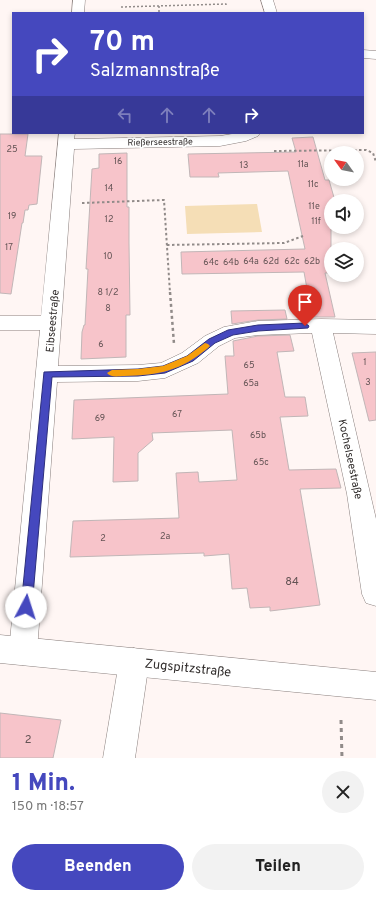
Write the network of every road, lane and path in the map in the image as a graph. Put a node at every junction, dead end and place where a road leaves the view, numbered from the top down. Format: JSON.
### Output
{"nodes":[{"id":1,"x":79,"y":0,"type":"edge"},
{"id":2,"x":267,"y":0,"type":"edge"},
{"id":3,"x":159,"y":6,"type":"junction"},
{"id":4,"x":121,"y":7,"type":"dead end"},
{"id":5,"x":226,"y":7,"type":"dead end"},
{"id":6,"x":78,"y":12,"type":"edge"},
{"id":7,"x":159,"y":12,"type":"edge"},
{"id":8,"x":271,"y":12,"type":"edge"},
{"id":9,"x":364,"y":54,"type":"edge"},
{"id":10,"x":376,"y":55,"type":"edge"},
{"id":11,"x":250,"y":134,"type":"edge"},
{"id":12,"x":67,"y":139,"type":"edge"},
{"id":13,"x":274,"y":150,"type":"dead end"},
{"id":14,"x":376,"y":162,"type":"edge"},
{"id":15,"x":62,"y":203,"type":"junction"},
{"id":16,"x":303,"y":236,"type":"dead end"},
{"id":17,"x":167,"y":245,"type":"junction"},
{"id":18,"x":0,"y":323,"type":"edge"},
{"id":19,"x":52,"y":323,"type":"junction"},
{"id":20,"x":321,"y":326,"type":"junction"},
{"id":21,"x":376,"y":327,"type":"edge"},
{"id":22,"x":176,"y":365,"type":"junction"},
{"id":23,"x":47,"y":374,"type":"junction"},
{"id":24,"x":376,"y":594,"type":"edge"},
{"id":25,"x":11,"y":650,"type":"edge"},
{"id":26,"x":134,"y":662,"type":"junction"},
{"id":27,"x":376,"y":686,"type":"edge"},
{"id":28,"x":341,"y":720,"type":"dead end"},
{"id":29,"x":119,"y":758,"type":"edge"},
{"id":30,"x":342,"y":758,"type":"edge"}],
"edges":[{"from":1,"to":6,"type":"street"},
{"from":2,"to":8,"type":"street"},
{"from":3,"to":4,"type":"path"},
{"from":3,"to":5,"type":"path"},
{"from":3,"to":7,"type":"path"},
{"from":9,"to":10,"type":"street"},
{"from":11,"to":12,"type":"street","name":"Rießerseestraße"},
{"from":12,"to":15,"type":"street","name":"Eibseestraße"},
{"from":13,"to":14,"type":"path"},
{"from":15,"to":17,"type":"path"},
{"from":15,"to":19,"type":"street","name":"Eibseestraße"},
{"from":16,"to":17,"type":"path"},
{"from":17,"to":22,"type":"path"},
{"from":18,"to":19,"type":"street"},
{"from":19,"to":23,"type":"street","name":"Eibseestraße"},
{"from":20,"to":21,"type":"street"},
{"from":20,"to":22,"type":"street"},
{"from":20,"to":24,"type":"street","name":"Kochelseestraße"},
{"from":22,"to":23,"type":"street"},
{"from":23,"to":25,"type":"street","name":"Eibseestraße"},
{"from":25,"to":26,"type":"street","name":"Zugspitzstraße"},
{"from":26,"to":27,"type":"street","name":"Zugspitzstraße"},
{"from":26,"to":29,"type":"street"},
{"from":28,"to":30,"type":"path"}]}
